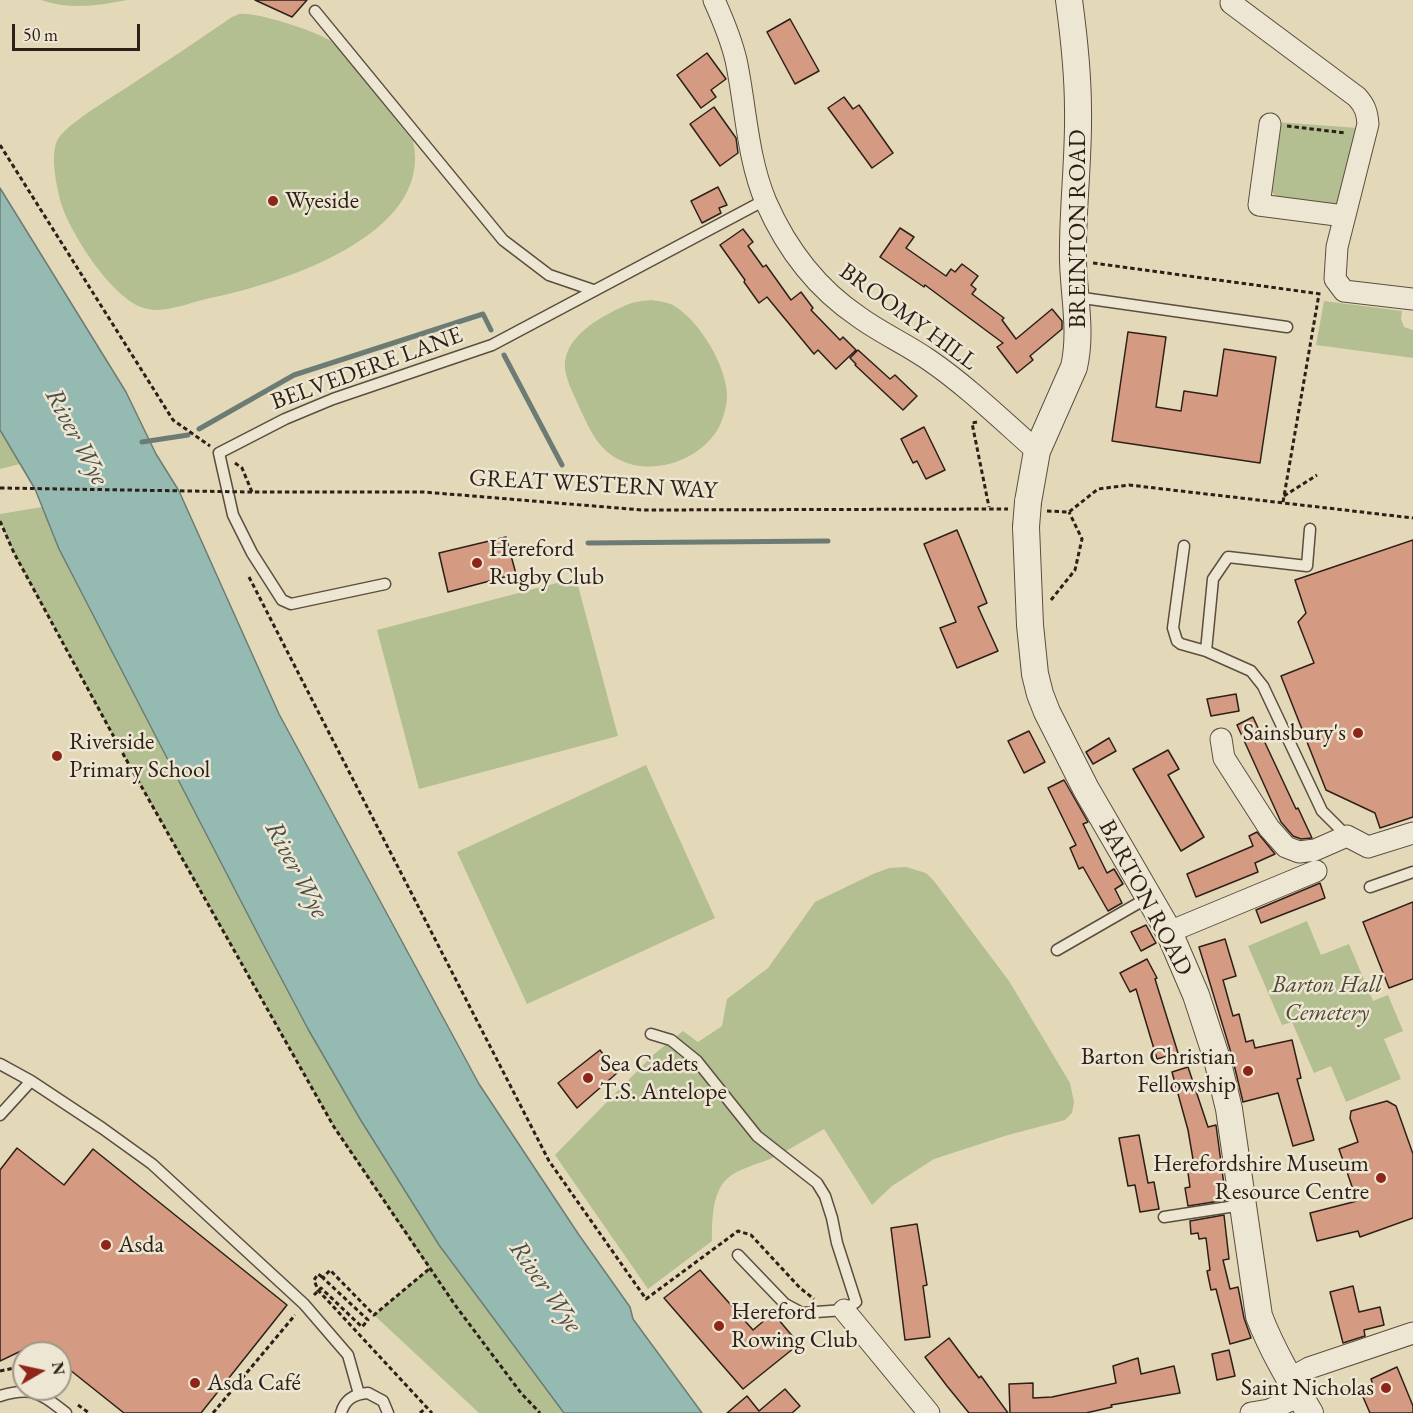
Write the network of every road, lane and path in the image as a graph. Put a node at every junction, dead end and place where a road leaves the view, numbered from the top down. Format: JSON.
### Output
{"nodes":[{"id":1,"x":714,"y":0,"type":"edge"},
{"id":2,"x":1069,"y":0,"type":"edge"},
{"id":3,"x":1231,"y":3,"type":"dead end"},
{"id":4,"x":315,"y":11,"type":"dead end"},
{"id":5,"x":1270,"y":124,"type":"joint"},
{"id":6,"x":1364,"y":136,"type":"junction"},
{"id":7,"x":0,"y":145,"type":"edge"},
{"id":8,"x":765,"y":200,"type":"junction"},
{"id":9,"x":1344,"y":216,"type":"junction"},
{"id":10,"x":1073,"y":261,"type":"junction"},
{"id":11,"x":593,"y":291,"type":"junction"},
{"id":12,"x":1076,"y":297,"type":"junction"},
{"id":13,"x":1413,"y":299,"type":"edge"},
{"id":14,"x":1287,"y":327,"type":"dead end"},
{"id":15,"x":996,"y":415,"type":"junction"},
{"id":16,"x":1037,"y":451,"type":"junction"},
{"id":17,"x":219,"y":453,"type":"junction"},
{"id":18,"x":1317,"y":475,"type":"dead end"},
{"id":19,"x":0,"y":488,"type":"edge"},
{"id":20,"x":252,"y":492,"type":"junction"},
{"id":21,"x":1284,"y":496,"type":"junction"},
{"id":22,"x":1283,"y":502,"type":"junction"},
{"id":23,"x":989,"y":507,"type":"junction"},
{"id":24,"x":1028,"y":512,"type":"junction"},
{"id":25,"x":1069,"y":513,"type":"junction"},
{"id":26,"x":1413,"y":518,"type":"edge"},
{"id":27,"x":0,"y":521,"type":"edge"},
{"id":28,"x":1310,"y":529,"type":"dead end"},
{"id":29,"x":1184,"y":546,"type":"dead end"},
{"id":30,"x":248,"y":574,"type":"dead end"},
{"id":31,"x":385,"y":584,"type":"dead end"},
{"id":32,"x":1030,"y":624,"type":"junction"},
{"id":33,"x":1206,"y":651,"type":"junction"},
{"id":34,"x":1221,"y":739,"type":"dead end"},
{"id":35,"x":1413,"y":833,"type":"edge"},
{"id":36,"x":1347,"y":836,"type":"junction"},
{"id":37,"x":1316,"y":870,"type":"dead end"},
{"id":38,"x":1413,"y":872,"type":"edge"},
{"id":39,"x":1370,"y":886,"type":"dead end"},
{"id":40,"x":1149,"y":897,"type":"junction"},
{"id":41,"x":1169,"y":932,"type":"junction"},
{"id":42,"x":1057,"y":950,"type":"dead end"},
{"id":43,"x":651,"y":1034,"type":"dead end"},
{"id":44,"x":0,"y":1064,"type":"edge"},
{"id":45,"x":31,"y":1081,"type":"junction"},
{"id":46,"x":0,"y":1115,"type":"edge"},
{"id":47,"x":1242,"y":1205,"type":"junction"},
{"id":48,"x":1164,"y":1217,"type":"dead end"},
{"id":49,"x":738,"y":1255,"type":"dead end"},
{"id":50,"x":429,"y":1269,"type":"junction"},
{"id":51,"x":323,"y":1278,"type":"junction"},
{"id":52,"x":318,"y":1290,"type":"junction"},
{"id":53,"x":304,"y":1304,"type":"junction"},
{"id":54,"x":844,"y":1310,"type":"junction"},
{"id":55,"x":1413,"y":1333,"type":"edge"},
{"id":56,"x":359,"y":1394,"type":"junction"},
{"id":57,"x":0,"y":1396,"type":"edge"},
{"id":58,"x":1300,"y":1396,"type":"edge"},
{"id":59,"x":427,"y":1407,"type":"junction"},
{"id":60,"x":214,"y":1411,"type":"edge"},
{"id":61,"x":66,"y":1413,"type":"edge"},
{"id":62,"x":221,"y":1413,"type":"edge"},
{"id":63,"x":341,"y":1413,"type":"edge"},
{"id":64,"x":388,"y":1413,"type":"edge"},
{"id":65,"x":420,"y":1413,"type":"edge"},
{"id":66,"x":432,"y":1413,"type":"edge"},
{"id":67,"x":540,"y":1413,"type":"edge"},
{"id":68,"x":928,"y":1413,"type":"edge"},
{"id":69,"x":1251,"y":1413,"type":"edge"}],
"edges":[{"from":1,"to":8,"type":"street","name":"BROOMY HILL"},
{"from":2,"to":10,"type":"street","name":"BREINTON ROAD"},
{"from":3,"to":6,"type":"street"},
{"from":4,"to":11,"type":"lane"},
{"from":5,"to":6,"type":"path"},
{"from":5,"to":9,"type":"street"},
{"from":6,"to":9,"type":"street"},
{"from":7,"to":17,"type":"path"},
{"from":8,"to":11,"type":"lane","name":"BELVEDERE LANE"},
{"from":8,"to":15,"type":"street","name":"BROOMY HILL"},
{"from":9,"to":13,"type":"street"},
{"from":10,"to":12,"type":"street","name":"BREINTON ROAD"},
{"from":10,"to":21,"type":"path"},
{"from":11,"to":17,"type":"lane","name":"BELVEDERE LANE"},
{"from":12,"to":14,"type":"lane"},
{"from":12,"to":16,"type":"street","name":"BREINTON ROAD"},
{"from":15,"to":16,"type":"street","name":"BROOMY HILL"},
{"from":15,"to":23,"type":"path"},
{"from":16,"to":24,"type":"street","name":"BARTON ROAD"},
{"from":17,"to":20,"type":"path"},
{"from":17,"to":31,"type":"lane"},
{"from":18,"to":21,"type":"path"},
{"from":19,"to":20,"type":"path","name":"GREAT WESTERN WAY","bridge":true},
{"from":20,"to":23,"type":"path","name":"GREAT WESTERN WAY"},
{"from":21,"to":22,"type":"path"},
{"from":22,"to":25,"type":"path"},
{"from":22,"to":26,"type":"path"},
{"from":23,"to":24,"type":"path","name":"GREAT WESTERN WAY"},
{"from":24,"to":25,"type":"path","name":"GREAT WESTERN WAY"},
{"from":24,"to":32,"type":"street","name":"BARTON ROAD"},
{"from":25,"to":32,"type":"path"},
{"from":27,"to":50,"type":"path"},
{"from":28,"to":33,"type":"lane"},
{"from":29,"to":33,"type":"lane"},
{"from":30,"to":54,"type":"path"},
{"from":32,"to":40,"type":"street","name":"BARTON ROAD"},
{"from":33,"to":36,"type":"lane"},
{"from":34,"to":36,"type":"street"},
{"from":35,"to":36,"type":"street"},
{"from":37,"to":41,"type":"street"},
{"from":38,"to":39,"type":"lane"},
{"from":40,"to":41,"type":"street","name":"BARTON ROAD"},
{"from":40,"to":42,"type":"lane"},
{"from":41,"to":47,"type":"street","name":"BARTON ROAD"},
{"from":43,"to":54,"type":"lane"},
{"from":44,"to":45,"type":"lane"},
{"from":45,"to":46,"type":"lane"},
{"from":45,"to":53,"type":"lane"},
{"from":47,"to":48,"type":"lane"},
{"from":47,"to":58,"type":"street","name":"BARTON ROAD"},
{"from":49,"to":54,"type":"lane"},
{"from":50,"to":51,"type":"path"},
{"from":50,"to":67,"type":"path"},
{"from":51,"to":52,"type":"path"},
{"from":51,"to":52,"type":"path"},
{"from":52,"to":53,"type":"path"},
{"from":52,"to":59,"type":"path"},
{"from":53,"to":56,"type":"lane"},
{"from":53,"to":60,"type":"path"},
{"from":54,"to":68,"type":"street"},
{"from":55,"to":58,"type":"street"},
{"from":56,"to":63,"type":"lane"},
{"from":56,"to":64,"type":"lane"},
{"from":57,"to":61,"type":"lane"},
{"from":58,"to":69,"type":"street"},
{"from":59,"to":65,"type":"path"},
{"from":59,"to":66,"type":"path"},
{"from":60,"to":62,"type":"path"}]}
